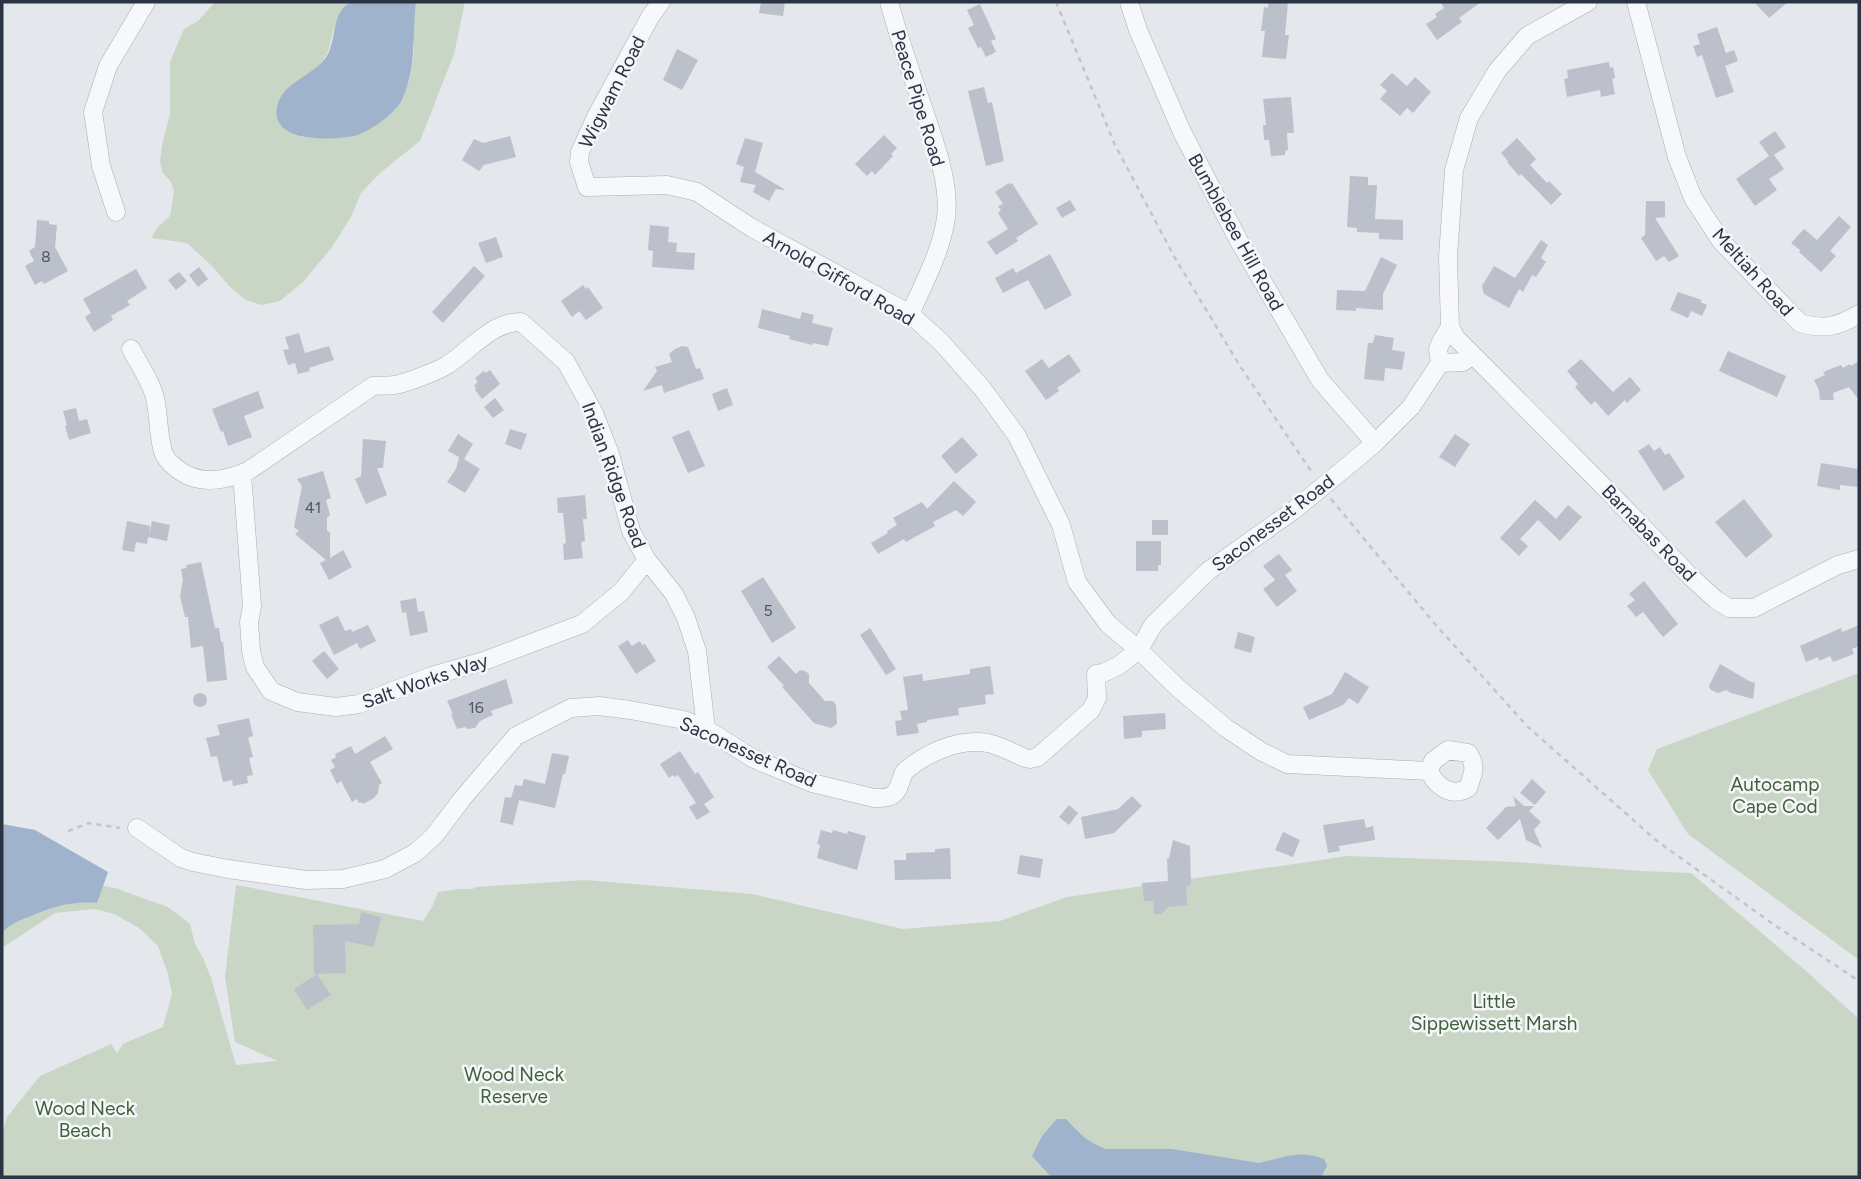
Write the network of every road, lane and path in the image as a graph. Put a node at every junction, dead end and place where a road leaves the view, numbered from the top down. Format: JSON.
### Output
{"nodes":[{"id":1,"x":146,"y":2,"type":"edge"},
{"id":2,"x":661,"y":2,"type":"edge"},
{"id":3,"x":889,"y":2,"type":"edge"},
{"id":4,"x":1056,"y":2,"type":"edge"},
{"id":5,"x":1129,"y":2,"type":"edge"},
{"id":6,"x":1588,"y":2,"type":"edge"},
{"id":7,"x":1636,"y":2,"type":"edge"},
{"id":8,"x":587,"y":187,"type":"joint"},
{"id":9,"x":116,"y":212,"type":"dead end"},
{"id":10,"x":910,"y":314,"type":"junction"},
{"id":11,"x":1859,"y":314,"type":"edge"},
{"id":12,"x":1450,"y":327,"type":"junction"},
{"id":13,"x":131,"y":349,"type":"dead end"},
{"id":14,"x":1473,"y":355,"type":"junction"},
{"id":15,"x":1440,"y":363,"type":"junction"},
{"id":16,"x":1375,"y":443,"type":"junction"},
{"id":17,"x":242,"y":474,"type":"junction"},
{"id":18,"x":1316,"y":478,"type":"dead end"},
{"id":19,"x":1332,"y":500,"type":"dead end"},
{"id":20,"x":1859,"y":559,"type":"edge"},
{"id":21,"x":647,"y":560,"type":"junction"},
{"id":22,"x":1139,"y":650,"type":"junction"},
{"id":23,"x":706,"y":729,"type":"junction"},
{"id":24,"x":1429,"y":771,"type":"dead end"},
{"id":25,"x":131,"y":828,"type":"joint"},
{"id":26,"x":68,"y":831,"type":"dead end"},
{"id":27,"x":1859,"y":981,"type":"edge"}],
"edges":[{"from":1,"to":9,"type":"street"},
{"from":2,"to":8,"type":"street","name":"Wigwam Road"},
{"from":3,"to":10,"type":"street","name":"Peace Pipe Road"},
{"from":4,"to":18,"type":"path"},
{"from":5,"to":16,"type":"street","name":"Bumblebee Hill Road"},
{"from":6,"to":12,"type":"street","name":"Saconesset Road"},
{"from":7,"to":11,"type":"street","name":"Meltiah Road"},
{"from":8,"to":10,"type":"street","name":"Arnold Gifford Road"},
{"from":10,"to":22,"type":"street","name":"Arnold Gifford Road"},
{"from":12,"to":14,"type":"street","name":"Barnabas Road"},
{"from":12,"to":15,"type":"street","name":"Saconesset Road"},
{"from":13,"to":17,"type":"street"},
{"from":14,"to":15,"type":"street"},
{"from":14,"to":20,"type":"street","name":"Barnabas Road"},
{"from":15,"to":16,"type":"street","name":"Saconesset Road"},
{"from":16,"to":22,"type":"street","name":"Saconesset Road","bridge":true},
{"from":17,"to":21,"type":"street","name":"Indian Ridge Road"},
{"from":17,"to":21,"type":"street","name":"Salt Works Way"},
{"from":19,"to":27,"type":"path"},
{"from":21,"to":23,"type":"street","name":"Indian Ridge Road"},
{"from":22,"to":23,"type":"street","name":"Saconesset Road"},
{"from":22,"to":24,"type":"street","name":"Arnold Gifford Road"},
{"from":23,"to":25,"type":"street","name":"Saconesset Road"},
{"from":25,"to":26,"type":"path"}]}
